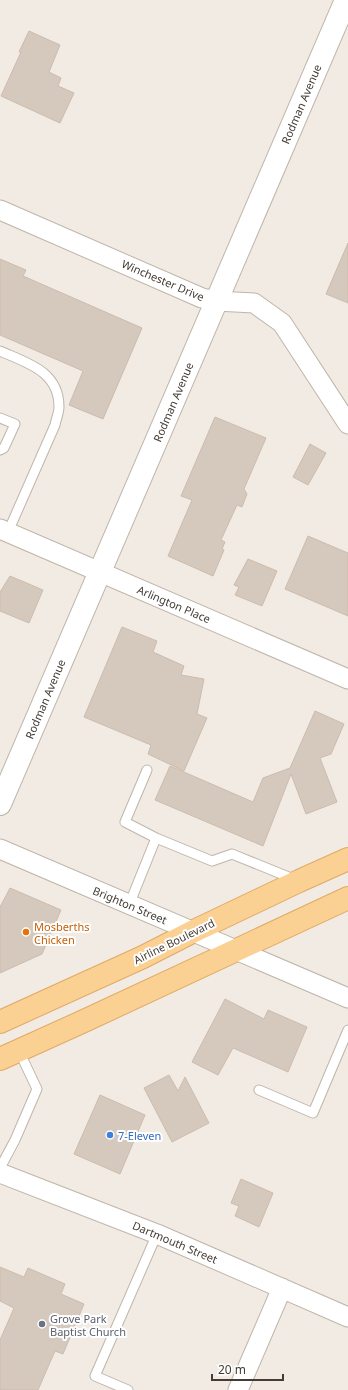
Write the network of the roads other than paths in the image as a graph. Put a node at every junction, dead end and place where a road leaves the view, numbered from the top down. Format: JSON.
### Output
{"nodes":[{"id":1,"x":344,"y":14,"type":"edge"},
{"id":2,"x":0,"y":210,"type":"edge"},
{"id":3,"x":216,"y":301,"type":"junction"},
{"id":4,"x":0,"y":351,"type":"edge"},
{"id":5,"x":0,"y":418,"type":"edge"},
{"id":6,"x":348,"y":424,"type":"edge"},
{"id":7,"x":0,"y":450,"type":"edge"},
{"id":8,"x":4,"y":531,"type":"edge"},
{"id":9,"x":100,"y":572,"type":"junction"},
{"id":10,"x":348,"y":679,"type":"edge"},
{"id":11,"x":147,"y":770,"type":"dead end"},
{"id":12,"x":0,"y":804,"type":"edge"},
{"id":13,"x":156,"y":838,"type":"junction"},
{"id":14,"x":0,"y":849,"type":"edge"},
{"id":15,"x":348,"y":859,"type":"edge"},
{"id":16,"x":299,"y":881,"type":"junction"},
{"id":17,"x":348,"y":898,"type":"edge"},
{"id":18,"x":129,"y":905,"type":"junction"},
{"id":19,"x":192,"y":932,"type":"junction"},
{"id":20,"x":235,"y":950,"type":"junction"},
{"id":21,"x":348,"y":998,"type":"edge"},
{"id":22,"x":0,"y":1022,"type":"edge"},
{"id":23,"x":348,"y":1030,"type":"edge"},
{"id":24,"x":10,"y":1055,"type":"edge"},
{"id":25,"x":259,"y":1090,"type":"dead end"},
{"id":26,"x":0,"y":1168,"type":"edge"},
{"id":27,"x":0,"y":1173,"type":"edge"},
{"id":28,"x":157,"y":1234,"type":"junction"},
{"id":29,"x":282,"y":1288,"type":"junction"},
{"id":30,"x":348,"y":1317,"type":"edge"},
{"id":31,"x":128,"y":1390,"type":"edge"},
{"id":32,"x":238,"y":1390,"type":"edge"}],
"edges":[{"from":1,"to":3,"type":"street","name":"Rodman Avenue"},
{"from":2,"to":3,"type":"street","name":"Winchester Drive"},
{"from":3,"to":6,"type":"street","name":"Winchester Drive"},
{"from":3,"to":9,"type":"street","name":"Rodman Avenue"},
{"from":4,"to":8,"type":"lane"},
{"from":5,"to":7,"type":"lane"},
{"from":8,"to":9,"type":"street","name":"Arlington Place"},
{"from":9,"to":10,"type":"street","name":"Arlington Place"},
{"from":9,"to":12,"type":"street","name":"Rodman Avenue"},
{"from":11,"to":13,"type":"lane"},
{"from":13,"to":16,"type":"lane"},
{"from":13,"to":18,"type":"lane"},
{"from":14,"to":18,"type":"street","name":"Brighton Street"},
{"from":15,"to":16,"type":"main road","name":"Airline Boulevard"},
{"from":16,"to":19,"type":"main road","name":"Airline Boulevard"},
{"from":17,"to":20,"type":"main road"},
{"from":18,"to":19,"type":"street","name":"Brighton Street"},
{"from":19,"to":20,"type":"street","name":"Brighton Street"},
{"from":19,"to":22,"type":"main road","name":"Airline Boulevard"},
{"from":20,"to":21,"type":"street","name":"Brighton Street"},
{"from":20,"to":24,"type":"main road"},
{"from":23,"to":25,"type":"lane"},
{"from":24,"to":26,"type":"lane"},
{"from":27,"to":28,"type":"street","name":"Dartmouth Street"},
{"from":28,"to":29,"type":"street","name":"Dartmouth Street"},
{"from":28,"to":31,"type":"lane"},
{"from":29,"to":30,"type":"street","name":"Dartmouth Street"},
{"from":29,"to":32,"type":"street"}]}
